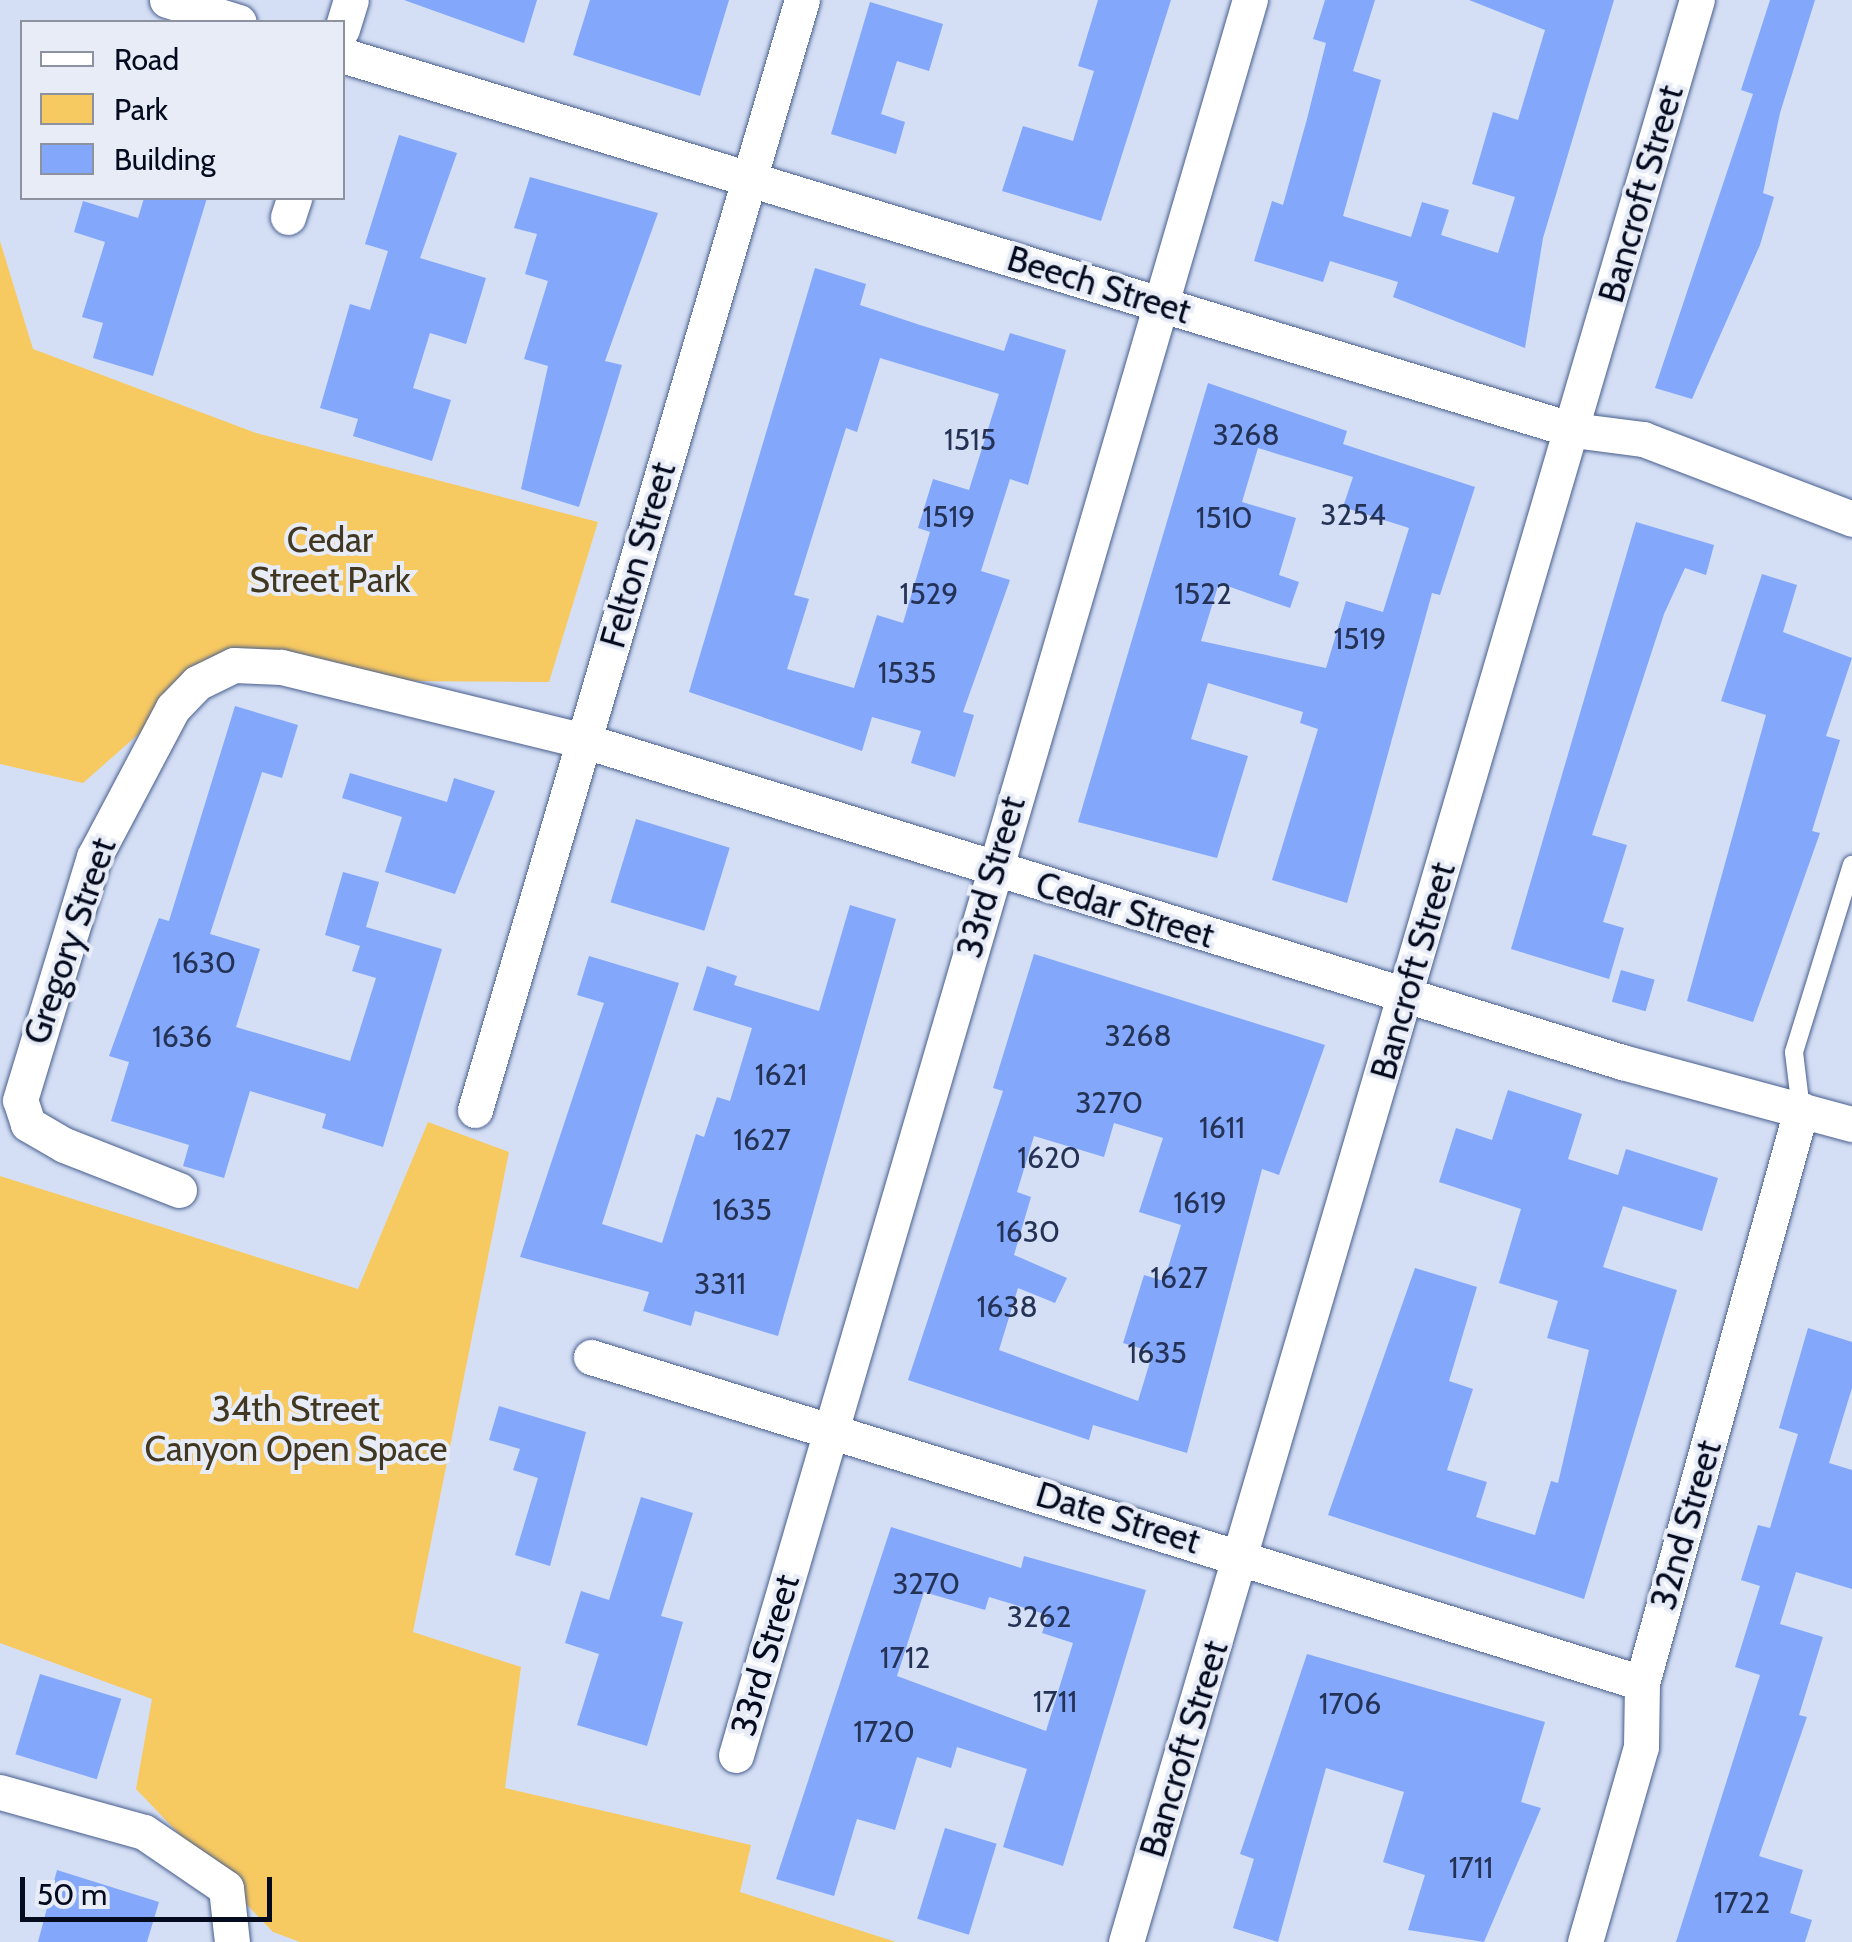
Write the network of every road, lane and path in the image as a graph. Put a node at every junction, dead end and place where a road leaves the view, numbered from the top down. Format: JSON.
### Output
{"nodes":[{"id":1,"x":167,"y":0,"type":"edge"},
{"id":2,"x":802,"y":0,"type":"edge"},
{"id":3,"x":1250,"y":0,"type":"edge"},
{"id":4,"x":1697,"y":0,"type":"edge"},
{"id":5,"x":232,"y":20,"type":"edge"},
{"id":6,"x":345,"y":56,"type":"edge"},
{"id":7,"x":750,"y":178,"type":"junction"},
{"id":8,"x":1160,"y":305,"type":"junction"},
{"id":9,"x":1573,"y":430,"type":"junction"},
{"id":10,"x":1852,"y":519,"type":"edge"},
{"id":11,"x":281,"y":667,"type":"joint"},
{"id":12,"x":585,"y":742,"type":"junction"},
{"id":13,"x":1852,"y":865,"type":"edge"},
{"id":14,"x":993,"y":869,"type":"junction"},
{"id":15,"x":1406,"y":996,"type":"junction"},
{"id":16,"x":476,"y":1110,"type":"dead end"},
{"id":17,"x":1801,"y":1110,"type":"junction"},
{"id":18,"x":1852,"y":1124,"type":"edge"},
{"id":19,"x":179,"y":1190,"type":"dead end"},
{"id":20,"x":591,"y":1357,"type":"dead end"},
{"id":21,"x":832,"y":1428,"type":"junction"},
{"id":22,"x":1243,"y":1556,"type":"junction"},
{"id":23,"x":1642,"y":1684,"type":"junction"},
{"id":24,"x":736,"y":1754,"type":"dead end"},
{"id":25,"x":0,"y":1792,"type":"edge"},
{"id":26,"x":232,"y":1942,"type":"edge"},
{"id":27,"x":1126,"y":1942,"type":"edge"},
{"id":28,"x":1585,"y":1942,"type":"edge"}],
"edges":[{"from":1,"to":5,"type":"street"},
{"from":2,"to":7,"type":"street","name":"Felton Street"},
{"from":3,"to":8,"type":"street","name":"33rd Street"},
{"from":4,"to":9,"type":"street","name":"Bancroft Street"},
{"from":6,"to":7,"type":"street","name":"Beech Street"},
{"from":7,"to":8,"type":"street","name":"Beech Street"},
{"from":7,"to":12,"type":"street","name":"Felton Street"},
{"from":8,"to":9,"type":"street","name":"Beech Street"},
{"from":8,"to":14,"type":"street","name":"33rd Street"},
{"from":9,"to":10,"type":"street","name":"Beech Street"},
{"from":9,"to":15,"type":"street","name":"Bancroft Street"},
{"from":11,"to":12,"type":"street","name":"Cedar Street"},
{"from":11,"to":19,"type":"street","name":"Gregory Street"},
{"from":12,"to":14,"type":"street","name":"Cedar Street"},
{"from":12,"to":16,"type":"street","name":"Felton Street"},
{"from":13,"to":17,"type":"lane"},
{"from":14,"to":15,"type":"street","name":"Cedar Street"},
{"from":14,"to":21,"type":"street","name":"33rd Street"},
{"from":15,"to":17,"type":"street","name":"Cedar Street"},
{"from":15,"to":22,"type":"street","name":"Bancroft Street"},
{"from":17,"to":18,"type":"street","name":"Cedar Street"},
{"from":17,"to":23,"type":"street","name":"32nd Street"},
{"from":20,"to":21,"type":"street","name":"Date Street"},
{"from":21,"to":22,"type":"street","name":"Date Street"},
{"from":21,"to":24,"type":"street","name":"33rd Street"},
{"from":22,"to":23,"type":"street","name":"Date Street"},
{"from":22,"to":27,"type":"street","name":"Bancroft Street"},
{"from":23,"to":28,"type":"street","name":"32nd Street"},
{"from":25,"to":26,"type":"street"}]}
